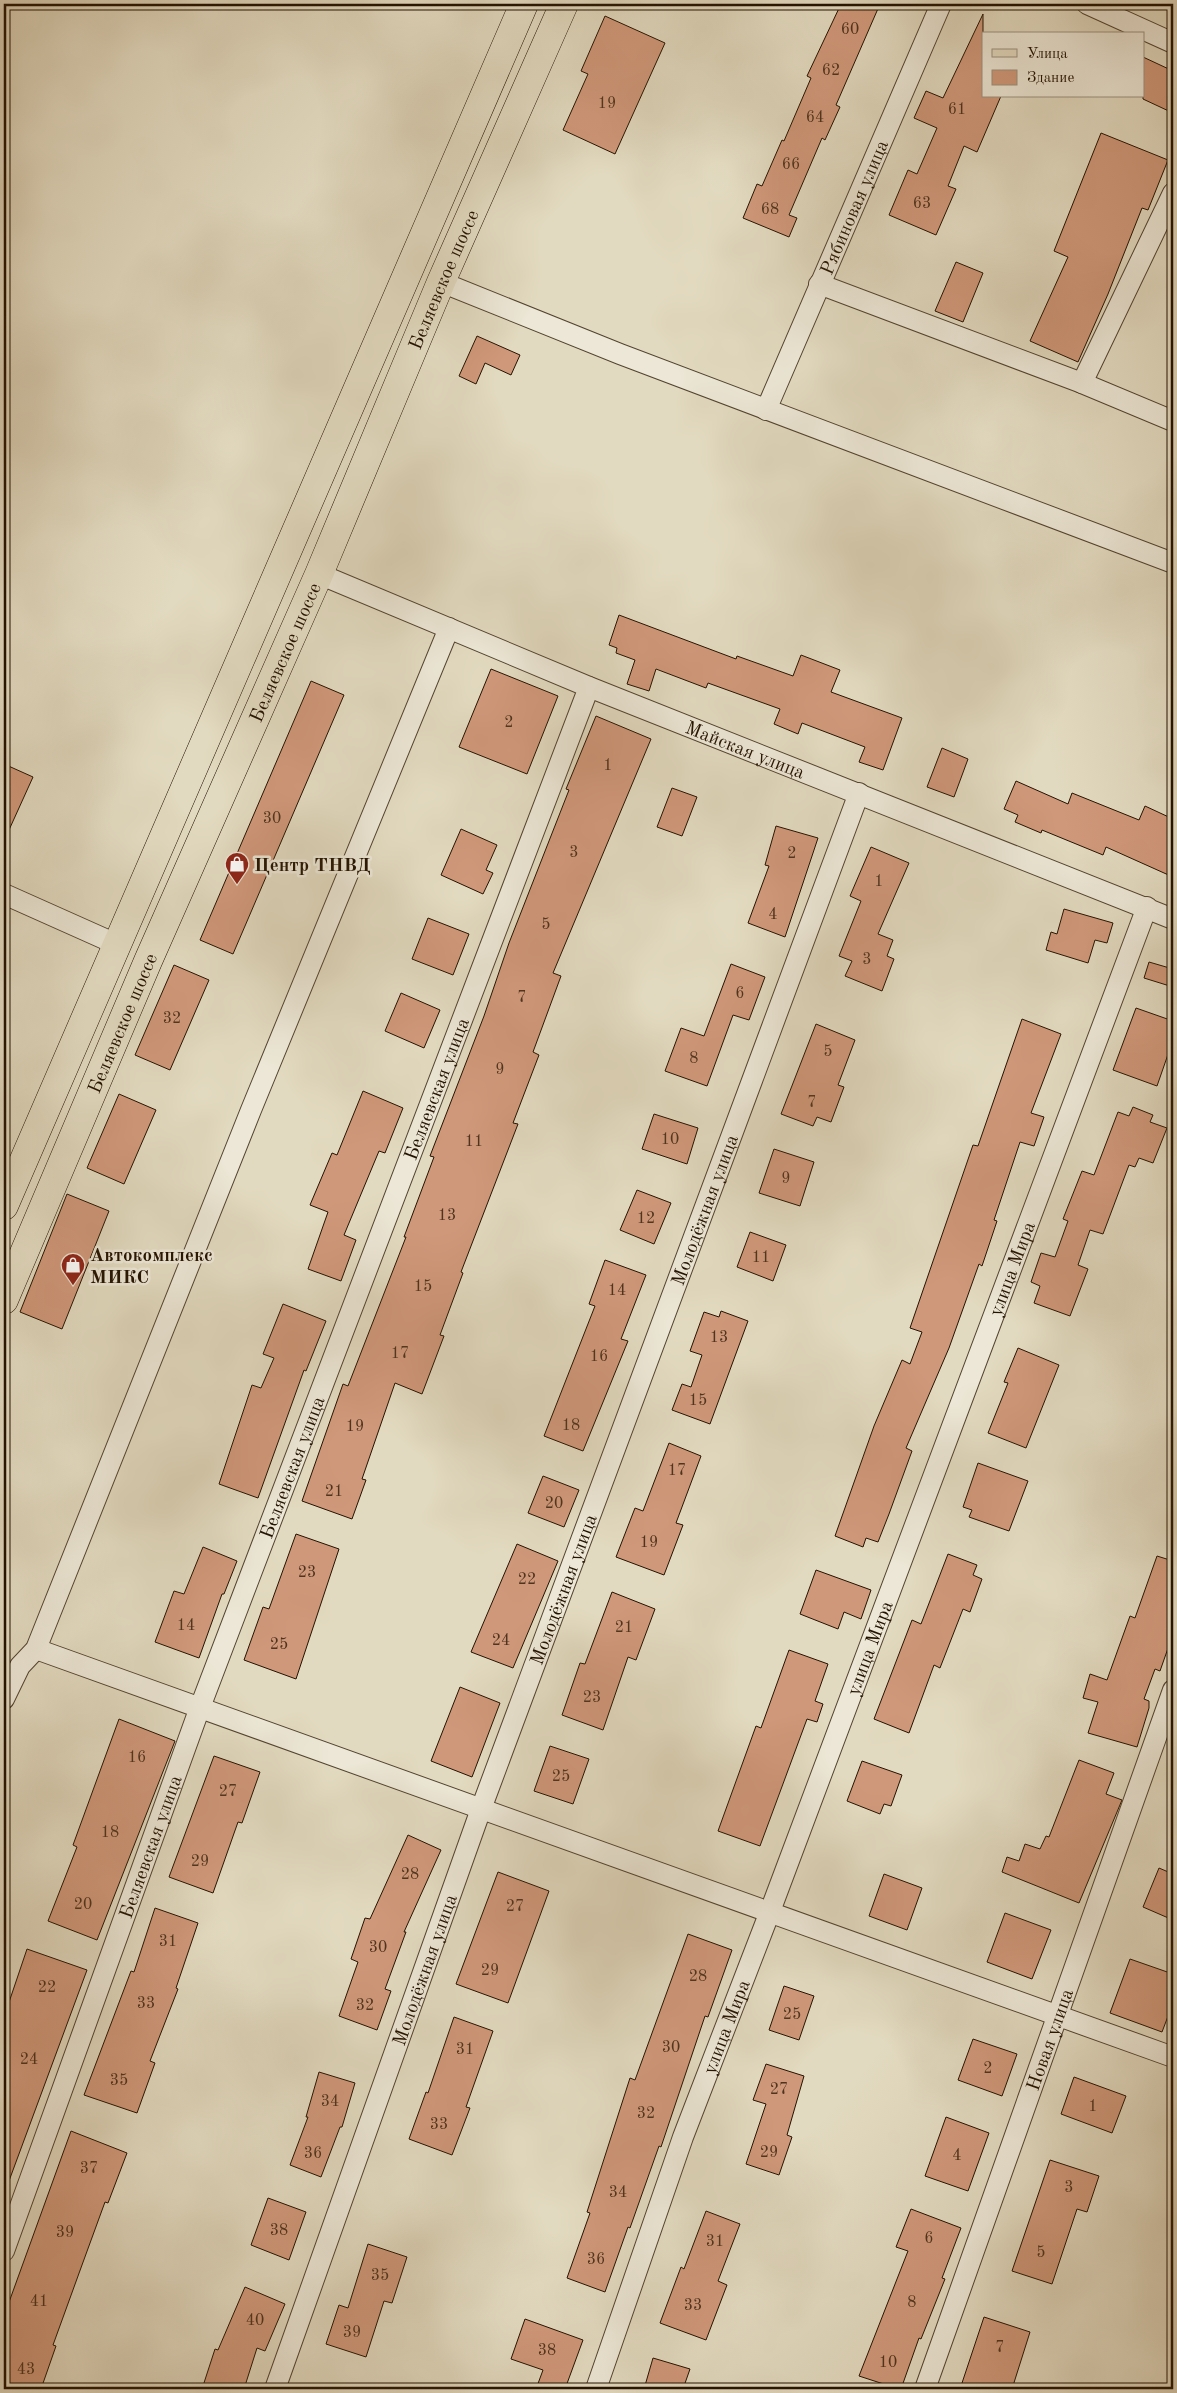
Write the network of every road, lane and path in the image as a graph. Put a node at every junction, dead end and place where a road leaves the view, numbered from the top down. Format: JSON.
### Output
{"nodes":[{"id":1,"x":524,"y":4,"type":"edge"},
{"id":2,"x":564,"y":4,"type":"edge"},
{"id":3,"x":941,"y":4,"type":"edge"},
{"id":4,"x":1087,"y":4,"type":"edge"},
{"id":5,"x":1173,"y":43,"type":"edge"},
{"id":6,"x":1173,"y":193,"type":"edge"},
{"id":7,"x":441,"y":282,"type":"junction"},
{"id":8,"x":819,"y":284,"type":"junction"},
{"id":9,"x":1082,"y":383,"type":"junction"},
{"id":10,"x":766,"y":410,"type":"junction"},
{"id":11,"x":1173,"y":421,"type":"edge"},
{"id":12,"x":284,"y":558,"type":"junction"},
{"id":13,"x":1173,"y":563,"type":"edge"},
{"id":14,"x":319,"y":574,"type":"junction"},
{"id":15,"x":449,"y":628,"type":"junction"},
{"id":16,"x":589,"y":687,"type":"junction"},
{"id":17,"x":859,"y":794,"type":"junction"},
{"id":18,"x":4,"y":894,"type":"edge"},
{"id":19,"x":1147,"y":907,"type":"junction"},
{"id":20,"x":1173,"y":919,"type":"edge"},
{"id":21,"x":116,"y":944,"type":"junction"},
{"id":22,"x":4,"y":1206,"type":"edge"},
{"id":23,"x":4,"y":1300,"type":"edge"},
{"id":24,"x":36,"y":1649,"type":"junction"},
{"id":25,"x":1173,"y":1690,"type":"edge"},
{"id":26,"x":4,"y":1699,"type":"edge"},
{"id":27,"x":200,"y":1710,"type":"junction"},
{"id":28,"x":481,"y":1809,"type":"junction"},
{"id":29,"x":769,"y":1914,"type":"junction"},
{"id":30,"x":1058,"y":2017,"type":"junction"},
{"id":31,"x":1173,"y":2058,"type":"edge"},
{"id":32,"x":4,"y":2250,"type":"edge"},
{"id":33,"x":275,"y":2389,"type":"edge"},
{"id":34,"x":596,"y":2389,"type":"edge"},
{"id":35,"x":925,"y":2389,"type":"edge"}],
"edges":[{"from":1,"to":12,"type":"main road","name":"Беляевское шоссе"},
{"from":2,"to":7,"type":"main road","name":"Беляевское шоссе"},
{"from":3,"to":8,"type":"street","name":"Рябиновая улица"},
{"from":4,"to":5,"type":"street"},
{"from":6,"to":9,"type":"street"},
{"from":7,"to":10,"type":"street"},
{"from":7,"to":14,"type":"main road","name":"Беляевское шоссе"},
{"from":8,"to":9,"type":"street"},
{"from":8,"to":10,"type":"street","name":"Рябиновая улица"},
{"from":9,"to":11,"type":"street"},
{"from":10,"to":13,"type":"street"},
{"from":12,"to":14,"type":"main road"},
{"from":12,"to":21,"type":"main road","name":"Беляевское шоссе"},
{"from":14,"to":15,"type":"street","name":"Майская улица"},
{"from":14,"to":23,"type":"main road","name":"Беляевское шоссе"},
{"from":15,"to":16,"type":"street","name":"Майская улица"},
{"from":15,"to":24,"type":"street"},
{"from":16,"to":17,"type":"street","name":"Майская улица"},
{"from":16,"to":27,"type":"street","name":"Беляевская улица"},
{"from":17,"to":19,"type":"street","name":"Майская улица"},
{"from":17,"to":28,"type":"street","name":"Молодёжная улица"},
{"from":18,"to":21,"type":"street"},
{"from":19,"to":20,"type":"street","name":"Майская улица"},
{"from":19,"to":29,"type":"street","name":"улица Мира"},
{"from":21,"to":22,"type":"main road","name":"Беляевское шоссе"},
{"from":24,"to":26,"type":"street"},
{"from":24,"to":27,"type":"street"},
{"from":25,"to":30,"type":"street","name":"Новая улица"},
{"from":27,"to":28,"type":"street"},
{"from":27,"to":32,"type":"street","name":"Беляевская улица"},
{"from":28,"to":29,"type":"street"},
{"from":28,"to":33,"type":"street","name":"Молодёжная улица"},
{"from":29,"to":30,"type":"street"},
{"from":29,"to":34,"type":"street","name":"улица Мира"},
{"from":30,"to":31,"type":"street"},
{"from":30,"to":35,"type":"street","name":"Новая улица"}]}
